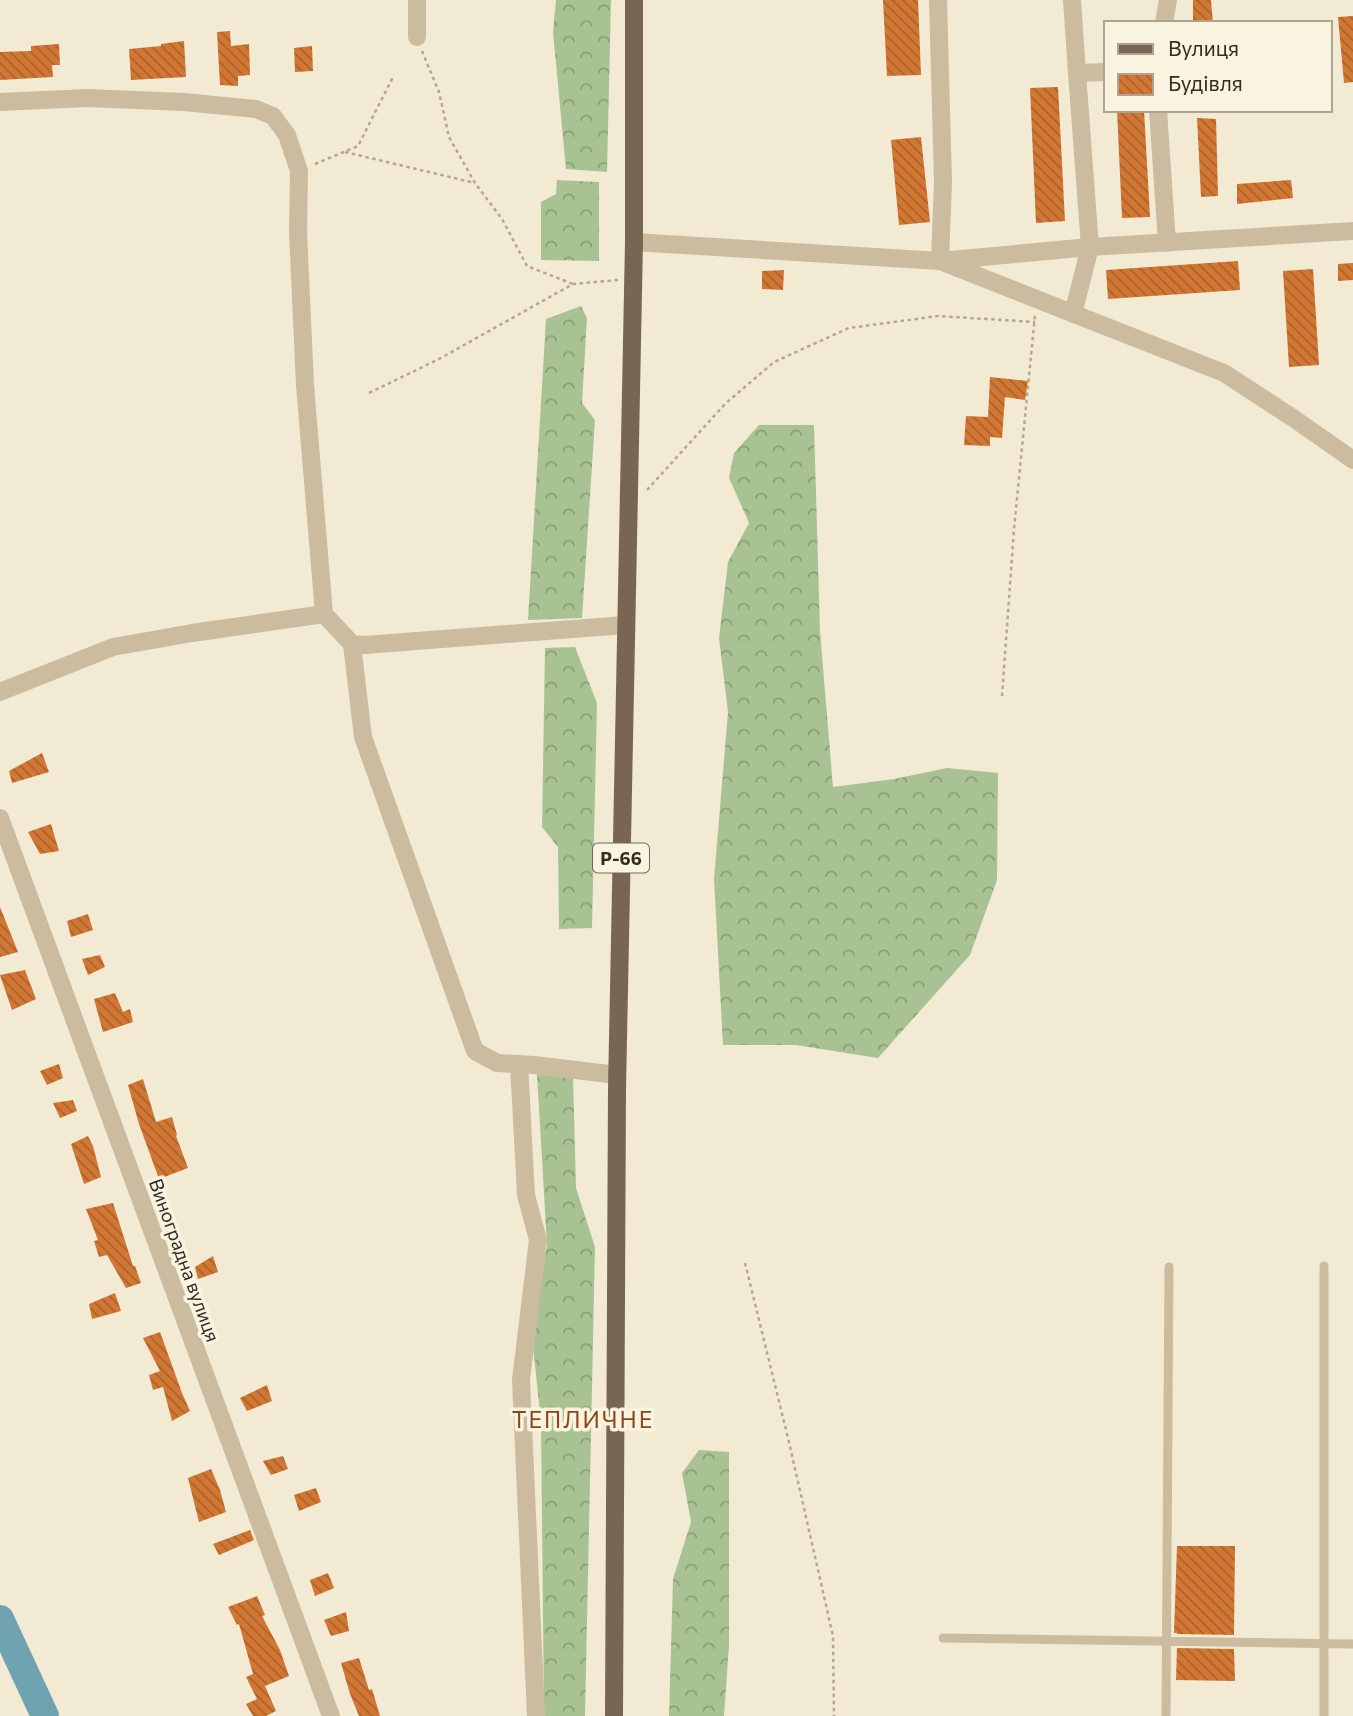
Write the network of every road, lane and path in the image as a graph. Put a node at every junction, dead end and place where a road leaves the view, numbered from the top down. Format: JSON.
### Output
{"nodes":[{"id":1,"x":417,"y":0,"type":"edge"},
{"id":2,"x":634,"y":0,"type":"edge"},
{"id":3,"x":939,"y":0,"type":"edge"},
{"id":4,"x":1072,"y":0,"type":"edge"},
{"id":5,"x":1168,"y":0,"type":"edge"},
{"id":6,"x":1164,"y":21,"type":"edge"},
{"id":7,"x":417,"y":37,"type":"joint"},
{"id":8,"x":1104,"y":72,"type":"edge"},
{"id":9,"x":1077,"y":73,"type":"junction"},
{"id":10,"x":393,"y":77,"type":"dead end"},
{"id":11,"x":0,"y":102,"type":"edge"},
{"id":12,"x":1158,"y":112,"type":"edge"},
{"id":13,"x":344,"y":152,"type":"junction"},
{"id":14,"x":299,"y":171,"type":"junction"},
{"id":15,"x":475,"y":183,"type":"junction"},
{"id":16,"x":1353,"y":231,"type":"edge"},
{"id":17,"x":634,"y":242,"type":"junction"},
{"id":18,"x":1167,"y":243,"type":"junction"},
{"id":19,"x":1090,"y":247,"type":"junction"},
{"id":20,"x":940,"y":261,"type":"junction"},
{"id":21,"x":633,"y":278,"type":"junction"},
{"id":22,"x":573,"y":284,"type":"junction"},
{"id":23,"x":1037,"y":298,"type":"junction"},
{"id":24,"x":1073,"y":314,"type":"junction"},
{"id":25,"x":1035,"y":322,"type":"junction"},
{"id":26,"x":369,"y":393,"type":"dead end"},
{"id":27,"x":1353,"y":460,"type":"edge"},
{"id":28,"x":628,"y":510,"type":"junction"},
{"id":29,"x":324,"y":614,"type":"junction"},
{"id":30,"x":625,"y":625,"type":"junction"},
{"id":31,"x":352,"y":644,"type":"junction"},
{"id":32,"x":0,"y":692,"type":"edge"},
{"id":33,"x":1002,"y":695,"type":"dead end"},
{"id":34,"x":0,"y":818,"type":"edge"},
{"id":35,"x":519,"y":1064,"type":"junction"},
{"id":36,"x":617,"y":1075,"type":"junction"},
{"id":37,"x":745,"y":1263,"type":"dead end"},
{"id":38,"x":1169,"y":1266,"type":"dead end"},
{"id":39,"x":1324,"y":1266,"type":"dead end"},
{"id":40,"x":943,"y":1638,"type":"dead end"},
{"id":41,"x":1167,"y":1642,"type":"junction"},
{"id":42,"x":1324,"y":1644,"type":"junction"},
{"id":43,"x":1353,"y":1644,"type":"edge"},
{"id":44,"x":331,"y":1716,"type":"edge"},
{"id":45,"x":536,"y":1716,"type":"edge"},
{"id":46,"x":614,"y":1716,"type":"edge"},
{"id":47,"x":834,"y":1716,"type":"edge"},
{"id":48,"x":1166,"y":1716,"type":"edge"},
{"id":49,"x":1324,"y":1716,"type":"edge"}],
"edges":[{"from":1,"to":7,"type":"street"},
{"from":2,"to":17,"type":"main road","number":"Р-66"},
{"from":3,"to":20,"type":"street"},
{"from":4,"to":9,"type":"street"},
{"from":5,"to":6,"type":"street"},
{"from":7,"to":15,"type":"path"},
{"from":8,"to":9,"type":"street"},
{"from":9,"to":19,"type":"street"},
{"from":10,"to":13,"type":"path"},
{"from":11,"to":14,"type":"street"},
{"from":12,"to":18,"type":"street"},
{"from":13,"to":14,"type":"path"},
{"from":13,"to":15,"type":"path"},
{"from":14,"to":29,"type":"street"},
{"from":15,"to":22,"type":"path"},
{"from":16,"to":18,"type":"street"},
{"from":17,"to":20,"type":"street"},
{"from":17,"to":21,"type":"main road","number":"Р-66"},
{"from":18,"to":19,"type":"street"},
{"from":19,"to":20,"type":"street"},
{"from":19,"to":24,"type":"street"},
{"from":20,"to":23,"type":"street"},
{"from":21,"to":22,"type":"path"},
{"from":21,"to":28,"type":"main road","number":"Р-66"},
{"from":22,"to":26,"type":"path"},
{"from":23,"to":24,"type":"street"},
{"from":23,"to":25,"type":"path"},
{"from":24,"to":27,"type":"street"},
{"from":25,"to":28,"type":"path"},
{"from":25,"to":33,"type":"path"},
{"from":28,"to":30,"type":"main road","number":"Р-66"},
{"from":29,"to":31,"type":"street"},
{"from":29,"to":32,"type":"street"},
{"from":30,"to":31,"type":"street"},
{"from":30,"to":36,"type":"main road","number":"Р-66"},
{"from":31,"to":35,"type":"street"},
{"from":34,"to":44,"type":"street","name":"Виноградна вулиця"},
{"from":35,"to":36,"type":"street"},
{"from":35,"to":45,"type":"street"},
{"from":36,"to":46,"type":"main road","number":"Р-66"},
{"from":37,"to":47,"type":"path"},
{"from":38,"to":41,"type":"lane"},
{"from":39,"to":42,"type":"lane"},
{"from":40,"to":41,"type":"lane"},
{"from":41,"to":42,"type":"lane"},
{"from":41,"to":48,"type":"lane"},
{"from":42,"to":43,"type":"lane"},
{"from":42,"to":49,"type":"lane"}]}
